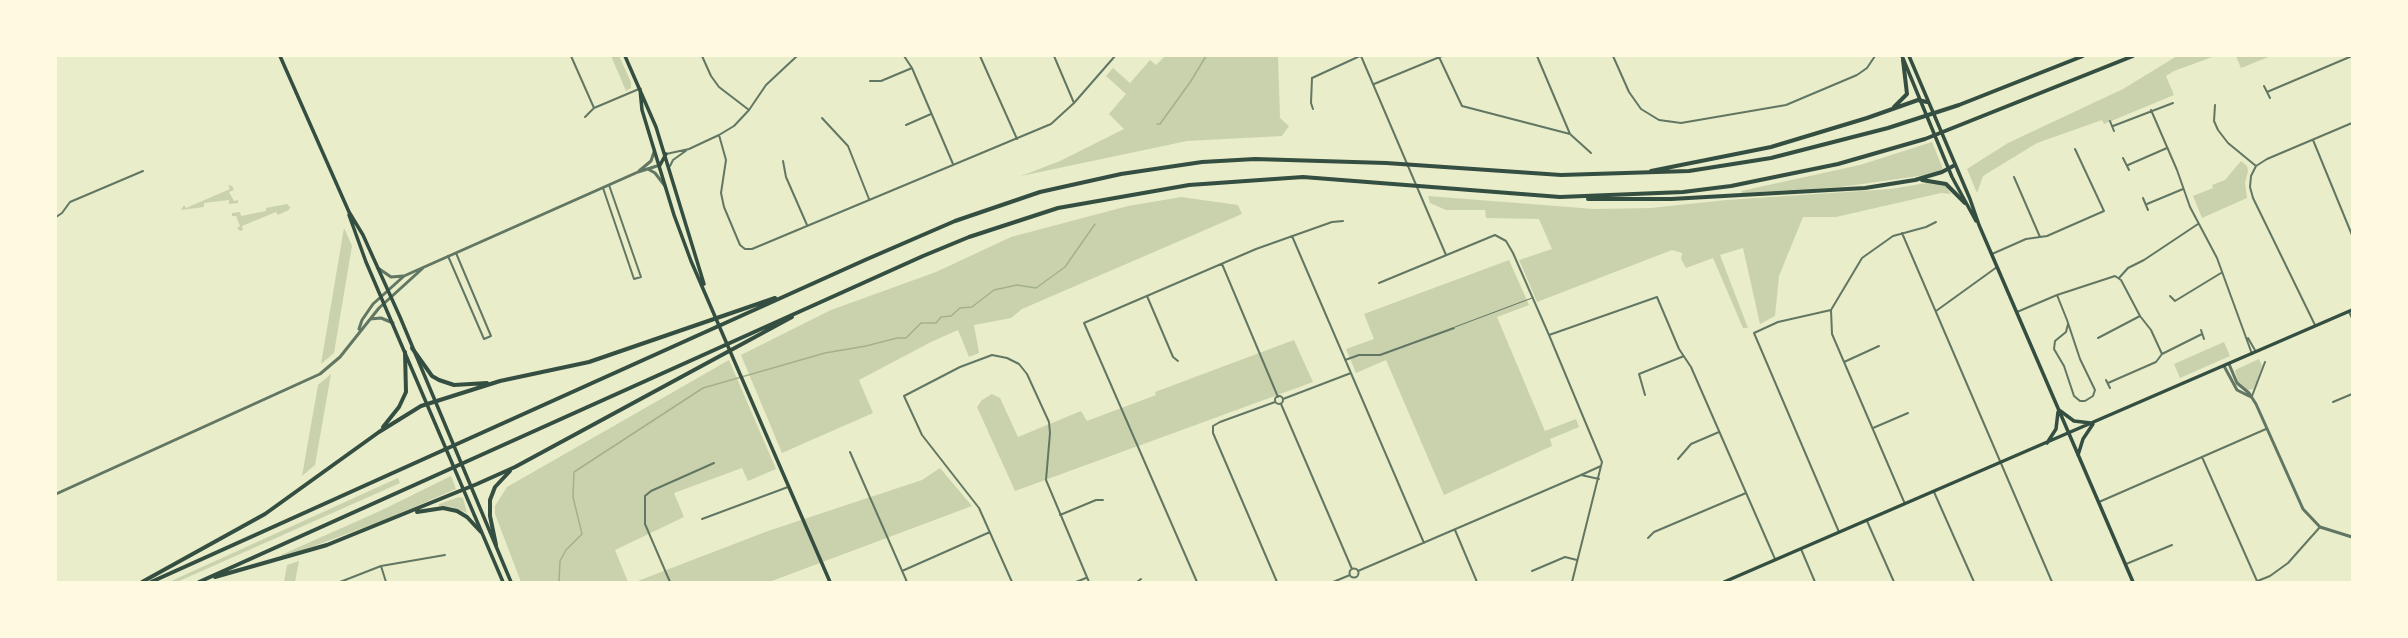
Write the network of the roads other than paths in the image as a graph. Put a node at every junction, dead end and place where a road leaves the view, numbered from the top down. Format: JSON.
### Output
{"nodes":[{"id":1,"x":280,"y":56,"type":"edge"},
{"id":2,"x":571,"y":56,"type":"edge"},
{"id":3,"x":625,"y":56,"type":"edge"},
{"id":4,"x":702,"y":56,"type":"edge"},
{"id":5,"x":797,"y":56,"type":"edge"},
{"id":6,"x":904,"y":56,"type":"edge"},
{"id":7,"x":980,"y":56,"type":"edge"},
{"id":8,"x":1054,"y":56,"type":"edge"},
{"id":9,"x":1115,"y":56,"type":"edge"},
{"id":10,"x":1361,"y":56,"type":"edge"},
{"id":11,"x":1537,"y":56,"type":"edge"},
{"id":12,"x":1613,"y":56,"type":"edge"},
{"id":13,"x":1875,"y":56,"type":"edge"},
{"id":14,"x":1909,"y":56,"type":"edge"},
{"id":15,"x":2083,"y":56,"type":"edge"},
{"id":16,"x":2133,"y":56,"type":"edge"},
{"id":17,"x":2352,"y":56,"type":"edge"},
{"id":18,"x":1440,"y":57,"type":"edge"},
{"id":19,"x":1902,"y":58,"type":"edge"},
{"id":20,"x":912,"y":68,"type":"junction"},
{"id":21,"x":870,"y":81,"type":"dead end"},
{"id":22,"x":1374,"y":84,"type":"junction"},
{"id":23,"x":2264,"y":86,"type":"dead end"},
{"id":24,"x":640,"y":89,"type":"junction"},
{"id":25,"x":2267,"y":92,"type":"junction"},
{"id":26,"x":2270,"y":98,"type":"dead end"},
{"id":27,"x":1919,"y":102,"type":"junction"},
{"id":28,"x":1927,"y":102,"type":"junction"},
{"id":29,"x":1074,"y":103,"type":"junction"},
{"id":30,"x":2173,"y":103,"type":"dead end"},
{"id":31,"x":2215,"y":105,"type":"dead end"},
{"id":32,"x":594,"y":108,"type":"junction"},
{"id":33,"x":1313,"y":109,"type":"dead end"},
{"id":34,"x":749,"y":110,"type":"junction"},
{"id":35,"x":1891,"y":110,"type":"junction"},
{"id":36,"x":2151,"y":110,"type":"junction"},
{"id":37,"x":931,"y":114,"type":"junction"},
{"id":38,"x":585,"y":117,"type":"dead end"},
{"id":39,"x":822,"y":118,"type":"dead end"},
{"id":40,"x":2110,"y":122,"type":"dead end"},
{"id":41,"x":2352,"y":123,"type":"edge"},
{"id":42,"x":906,"y":125,"type":"dead end"},
{"id":43,"x":2114,"y":126,"type":"junction"},
{"id":44,"x":2114,"y":131,"type":"dead end"},
{"id":45,"x":1570,"y":134,"type":"junction"},
{"id":46,"x":719,"y":135,"type":"junction"},
{"id":47,"x":1017,"y":139,"type":"junction"},
{"id":48,"x":2312,"y":140,"type":"junction"},
{"id":49,"x":2075,"y":148,"type":"dead end"},
{"id":50,"x":2167,"y":148,"type":"junction"},
{"id":51,"x":655,"y":149,"type":"junction"},
{"id":52,"x":689,"y":149,"type":"junction"},
{"id":53,"x":1592,"y":153,"type":"dead end"},
{"id":54,"x":666,"y":154,"type":"junction"},
{"id":55,"x":2123,"y":158,"type":"dead end"},
{"id":56,"x":784,"y":161,"type":"dead end"},
{"id":57,"x":953,"y":164,"type":"junction"},
{"id":58,"x":660,"y":165,"type":"junction"},
{"id":59,"x":1955,"y":165,"type":"junction"},
{"id":60,"x":2128,"y":165,"type":"junction"},
{"id":61,"x":670,"y":166,"type":"junction"},
{"id":62,"x":2256,"y":166,"type":"junction"},
{"id":63,"x":648,"y":170,"type":"junction"},
{"id":64,"x":1948,"y":170,"type":"junction"},
{"id":65,"x":2129,"y":170,"type":"dead end"},
{"id":66,"x":143,"y":171,"type":"dead end"},
{"id":67,"x":638,"y":172,"type":"junction"},
{"id":68,"x":1633,"y":174,"type":"junction"},
{"id":69,"x":2014,"y":177,"type":"dead end"},
{"id":70,"x":1915,"y":180,"type":"junction"},
{"id":71,"x":609,"y":185,"type":"junction"},
{"id":72,"x":602,"y":187,"type":"junction"},
{"id":73,"x":667,"y":189,"type":"junction"},
{"id":74,"x":2183,"y":189,"type":"junction"},
{"id":75,"x":1560,"y":197,"type":"junction"},
{"id":76,"x":2144,"y":198,"type":"dead end"},
{"id":77,"x":869,"y":199,"type":"junction"},
{"id":78,"x":1965,"y":203,"type":"junction"},
{"id":79,"x":2147,"y":204,"type":"junction"},
{"id":80,"x":2148,"y":210,"type":"dead end"},
{"id":81,"x":349,"y":212,"type":"junction"},
{"id":82,"x":56,"y":217,"type":"edge"},
{"id":83,"x":1343,"y":221,"type":"dead end"},
{"id":84,"x":1936,"y":222,"type":"dead end"},
{"id":85,"x":2198,"y":224,"type":"junction"},
{"id":86,"x":807,"y":225,"type":"junction"},
{"id":87,"x":1979,"y":225,"type":"junction"},
{"id":88,"x":1902,"y":233,"type":"junction"},
{"id":89,"x":2352,"y":235,"type":"edge"},
{"id":90,"x":1292,"y":236,"type":"junction"},
{"id":91,"x":2040,"y":237,"type":"junction"},
{"id":92,"x":629,"y":240,"type":"junction"},
{"id":93,"x":622,"y":242,"type":"junction"},
{"id":94,"x":456,"y":253,"type":"junction"},
{"id":95,"x":1992,"y":254,"type":"junction"},
{"id":96,"x":1446,"y":255,"type":"junction"},
{"id":97,"x":448,"y":256,"type":"junction"},
{"id":98,"x":1222,"y":264,"type":"junction"},
{"id":99,"x":377,"y":267,"type":"junction"},
{"id":100,"x":1997,"y":267,"type":"junction"},
{"id":101,"x":423,"y":268,"type":"junction"},
{"id":102,"x":2221,"y":273,"type":"junction"},
{"id":103,"x":404,"y":276,"type":"junction"},
{"id":104,"x":2119,"y":278,"type":"junction"},
{"id":105,"x":1379,"y":283,"type":"dead end"},
{"id":106,"x":803,"y":288,"type":"junction"},
{"id":107,"x":387,"y":290,"type":"junction"},
{"id":108,"x":706,"y":292,"type":"junction"},
{"id":109,"x":2057,"y":295,"type":"junction"},
{"id":110,"x":381,"y":296,"type":"junction"},
{"id":111,"x":1148,"y":296,"type":"junction"},
{"id":112,"x":2170,"y":296,"type":"dead end"},
{"id":113,"x":390,"y":297,"type":"junction"},
{"id":114,"x":474,"y":298,"type":"junction"},
{"id":115,"x":1533,"y":298,"type":"junction"},
{"id":116,"x":468,"y":301,"type":"junction"},
{"id":117,"x":384,"y":302,"type":"junction"},
{"id":118,"x":817,"y":303,"type":"junction"},
{"id":119,"x":1830,"y":310,"type":"junction"},
{"id":120,"x":2351,"y":310,"type":"edge"},
{"id":121,"x":1936,"y":312,"type":"junction"},
{"id":122,"x":2016,"y":312,"type":"junction"},
{"id":123,"x":2140,"y":316,"type":"junction"},
{"id":124,"x":2352,"y":318,"type":"edge"},
{"id":125,"x":369,"y":320,"type":"junction"},
{"id":126,"x":393,"y":324,"type":"junction"},
{"id":127,"x":2068,"y":324,"type":"junction"},
{"id":128,"x":2316,"y":326,"type":"junction"},
{"id":129,"x":1454,"y":328,"type":"joint"},
{"id":130,"x":359,"y":330,"type":"junction"},
{"id":131,"x":2201,"y":330,"type":"dead end"},
{"id":132,"x":2202,"y":334,"type":"junction"},
{"id":133,"x":1549,"y":335,"type":"junction"},
{"id":134,"x":2098,"y":338,"type":"dead end"},
{"id":135,"x":2204,"y":339,"type":"dead end"},
{"id":136,"x":1879,"y":346,"type":"dead end"},
{"id":137,"x":412,"y":348,"type":"junction"},
{"id":138,"x":405,"y":352,"type":"junction"},
{"id":139,"x":2254,"y":353,"type":"junction"},
{"id":140,"x":2162,"y":354,"type":"junction"},
{"id":141,"x":1684,"y":356,"type":"junction"},
{"id":142,"x":1178,"y":360,"type":"dead end"},
{"id":143,"x":1345,"y":360,"type":"junction"},
{"id":144,"x":1844,"y":362,"type":"junction"},
{"id":145,"x":2265,"y":362,"type":"dead end"},
{"id":146,"x":2228,"y":364,"type":"junction"},
{"id":147,"x":2224,"y":366,"type":"junction"},
{"id":148,"x":1351,"y":373,"type":"junction"},
{"id":149,"x":2106,"y":380,"type":"dead end"},
{"id":150,"x":500,"y":381,"type":"junction"},
{"id":151,"x":2108,"y":383,"type":"junction"},
{"id":152,"x":2110,"y":388,"type":"dead end"},
{"id":153,"x":2352,"y":394,"type":"edge"},
{"id":154,"x":1645,"y":395,"type":"dead end"},
{"id":155,"x":1278,"y":397,"type":"junction"},
{"id":156,"x":2251,"y":397,"type":"junction"},
{"id":157,"x":1283,"y":399,"type":"junction"},
{"id":158,"x":435,"y":400,"type":"junction"},
{"id":159,"x":1275,"y":402,"type":"junction"},
{"id":160,"x":2333,"y":402,"type":"dead end"},
{"id":161,"x":426,"y":404,"type":"junction"},
{"id":162,"x":1281,"y":404,"type":"junction"},
{"id":163,"x":2058,"y":410,"type":"junction"},
{"id":164,"x":1908,"y":413,"type":"dead end"},
{"id":165,"x":2094,"y":423,"type":"junction"},
{"id":166,"x":1873,"y":428,"type":"junction"},
{"id":167,"x":2266,"y":429,"type":"junction"},
{"id":168,"x":379,"y":432,"type":"junction"},
{"id":169,"x":1719,"y":432,"type":"junction"},
{"id":170,"x":2069,"y":434,"type":"junction"},
{"id":171,"x":2046,"y":444,"type":"junction"},
{"id":172,"x":850,"y":452,"type":"dead end"},
{"id":173,"x":2078,"y":455,"type":"junction"},
{"id":174,"x":2202,"y":457,"type":"junction"},
{"id":175,"x":1678,"y":459,"type":"dead end"},
{"id":176,"x":714,"y":463,"type":"dead end"},
{"id":177,"x":2001,"y":464,"type":"junction"},
{"id":178,"x":1601,"y":466,"type":"junction"},
{"id":179,"x":515,"y":467,"type":"junction"},
{"id":180,"x":1581,"y":475,"type":"junction"},
{"id":181,"x":1599,"y":479,"type":"junction"},
{"id":182,"x":472,"y":486,"type":"junction"},
{"id":183,"x":789,"y":487,"type":"junction"},
{"id":184,"x":463,"y":490,"type":"junction"},
{"id":185,"x":1934,"y":492,"type":"junction"},
{"id":186,"x":1746,"y":493,"type":"junction"},
{"id":187,"x":56,"y":494,"type":"edge"},
{"id":188,"x":1103,"y":500,"type":"dead end"},
{"id":189,"x":2099,"y":502,"type":"junction"},
{"id":190,"x":1905,"y":505,"type":"junction"},
{"id":191,"x":406,"y":514,"type":"junction"},
{"id":192,"x":1060,"y":515,"type":"junction"},
{"id":193,"x":702,"y":519,"type":"dead end"},
{"id":194,"x":1867,"y":521,"type":"junction"},
{"id":195,"x":2320,"y":527,"type":"junction"},
{"id":196,"x":1455,"y":530,"type":"junction"},
{"id":197,"x":482,"y":532,"type":"junction"},
{"id":198,"x":990,"y":532,"type":"junction"},
{"id":199,"x":1839,"y":533,"type":"junction"},
{"id":200,"x":2352,"y":537,"type":"edge"},
{"id":201,"x":1648,"y":538,"type":"dead end"},
{"id":202,"x":1424,"y":543,"type":"junction"},
{"id":203,"x":2172,"y":544,"type":"dead end"},
{"id":204,"x":496,"y":545,"type":"junction"},
{"id":205,"x":1801,"y":549,"type":"junction"},
{"id":206,"x":445,"y":555,"type":"dead end"},
{"id":207,"x":1577,"y":560,"type":"junction"},
{"id":208,"x":1776,"y":560,"type":"junction"},
{"id":209,"x":2126,"y":564,"type":"junction"},
{"id":210,"x":381,"y":566,"type":"junction"},
{"id":211,"x":902,"y":570,"type":"junction"},
{"id":212,"x":1352,"y":570,"type":"junction"},
{"id":213,"x":1358,"y":571,"type":"junction"},
{"id":214,"x":1532,"y":571,"type":"dead end"},
{"id":215,"x":1350,"y":575,"type":"junction"},
{"id":216,"x":1086,"y":578,"type":"junction"},
{"id":217,"x":1356,"y":578,"type":"junction"},
{"id":218,"x":1141,"y":579,"type":"dead end"},
{"id":219,"x":1735,"y":580,"type":"edge"},
{"id":220,"x":201,"y":581,"type":"edge"},
{"id":221,"x":142,"y":582,"type":"edge"},
{"id":222,"x":151,"y":582,"type":"edge"},
{"id":223,"x":340,"y":582,"type":"edge"},
{"id":224,"x":386,"y":582,"type":"edge"},
{"id":225,"x":503,"y":582,"type":"edge"},
{"id":226,"x":511,"y":582,"type":"edge"},
{"id":227,"x":670,"y":582,"type":"edge"},
{"id":228,"x":830,"y":582,"type":"edge"},
{"id":229,"x":906,"y":582,"type":"edge"},
{"id":230,"x":1012,"y":582,"type":"edge"},
{"id":231,"x":1076,"y":582,"type":"edge"},
{"id":232,"x":1089,"y":582,"type":"edge"},
{"id":233,"x":1137,"y":582,"type":"edge"},
{"id":234,"x":1197,"y":582,"type":"edge"},
{"id":235,"x":1277,"y":582,"type":"edge"},
{"id":236,"x":1332,"y":582,"type":"edge"},
{"id":237,"x":1358,"y":582,"type":"edge"},
{"id":238,"x":1477,"y":582,"type":"edge"},
{"id":239,"x":1572,"y":582,"type":"edge"},
{"id":240,"x":1724,"y":582,"type":"edge"},
{"id":241,"x":1815,"y":582,"type":"edge"},
{"id":242,"x":1894,"y":582,"type":"edge"},
{"id":243,"x":1974,"y":582,"type":"edge"},
{"id":244,"x":2052,"y":582,"type":"edge"},
{"id":245,"x":2134,"y":582,"type":"edge"},
{"id":246,"x":2256,"y":582,"type":"edge"}],
"edges":[{"from":1,"to":81,"type":"main road"},
{"from":2,"to":32,"type":"street"},
{"from":3,"to":24,"type":"main road"},
{"from":4,"to":34,"type":"street"},
{"from":5,"to":34,"type":"street"},
{"from":6,"to":20,"type":"street"},
{"from":7,"to":47,"type":"street"},
{"from":8,"to":29,"type":"street"},
{"from":9,"to":29,"type":"street"},
{"from":10,"to":22,"type":"street"},
{"from":10,"to":33,"type":"street"},
{"from":11,"to":45,"type":"street"},
{"from":12,"to":13,"type":"street"},
{"from":14,"to":28,"type":"main road"},
{"from":15,"to":68,"type":"highway"},
{"from":16,"to":75,"type":"highway"},
{"from":17,"to":25,"type":"street"},
{"from":18,"to":22,"type":"street"},
{"from":18,"to":45,"type":"street"},
{"from":19,"to":27,"type":"main road"},
{"from":19,"to":35,"type":"highway"},
{"from":20,"to":21,"type":"street"},
{"from":20,"to":37,"type":"street"},
{"from":22,"to":96,"type":"street"},
{"from":23,"to":25,"type":"street"},
{"from":24,"to":32,"type":"street"},
{"from":24,"to":51,"type":"main road"},
{"from":24,"to":54,"type":"main road"},
{"from":25,"to":26,"type":"street"},
{"from":27,"to":28,"type":"highway"},
{"from":27,"to":35,"type":"highway"},
{"from":27,"to":64,"type":"main road"},
{"from":28,"to":59,"type":"main road"},
{"from":29,"to":47,"type":"street"},
{"from":30,"to":36,"type":"street"},
{"from":31,"to":62,"type":"street"},
{"from":32,"to":38,"type":"street"},
{"from":34,"to":46,"type":"street"},
{"from":35,"to":68,"type":"highway"},
{"from":36,"to":43,"type":"street"},
{"from":36,"to":50,"type":"street"},
{"from":37,"to":42,"type":"street"},
{"from":37,"to":57,"type":"street"},
{"from":39,"to":77,"type":"street"},
{"from":40,"to":43,"type":"street"},
{"from":41,"to":48,"type":"street"},
{"from":43,"to":44,"type":"street"},
{"from":45,"to":53,"type":"street"},
{"from":46,"to":52,"type":"street"},
{"from":46,"to":86,"type":"street"},
{"from":47,"to":57,"type":"street"},
{"from":48,"to":62,"type":"street"},
{"from":48,"to":89,"type":"street"},
{"from":49,"to":91,"type":"street"},
{"from":50,"to":60,"type":"street"},
{"from":50,"to":74,"type":"street"},
{"from":51,"to":58,"type":"main road"},
{"from":51,"to":67,"type":"street"},
{"from":52,"to":54,"type":"street"},
{"from":52,"to":61,"type":"street"},
{"from":54,"to":58,"type":"main road"},
{"from":54,"to":61,"type":"main road"},
{"from":55,"to":60,"type":"street"},
{"from":56,"to":86,"type":"street"},
{"from":57,"to":77,"type":"street"},
{"from":58,"to":63,"type":"street"},
{"from":58,"to":73,"type":"main road"},
{"from":59,"to":64,"type":"highway"},
{"from":59,"to":87,"type":"main road"},
{"from":60,"to":65,"type":"street"},
{"from":61,"to":108,"type":"main road"},
{"from":62,"to":128,"type":"street"},
{"from":63,"to":67,"type":"street"},
{"from":63,"to":73,"type":"street"},
{"from":64,"to":70,"type":"highway"},
{"from":64,"to":78,"type":"main road"},
{"from":66,"to":82,"type":"street"},
{"from":67,"to":71,"type":"street"},
{"from":68,"to":106,"type":"highway"},
{"from":69,"to":91,"type":"street"},
{"from":70,"to":75,"type":"highway"},
{"from":70,"to":78,"type":"highway"},
{"from":71,"to":72,"type":"street"},
{"from":71,"to":92,"type":"street"},
{"from":72,"to":93,"type":"street"},
{"from":72,"to":94,"type":"street"},
{"from":73,"to":108,"type":"main road"},
{"from":74,"to":79,"type":"street"},
{"from":74,"to":85,"type":"street"},
{"from":75,"to":118,"type":"highway"},
{"from":76,"to":79,"type":"street"},
{"from":77,"to":86,"type":"street"},
{"from":78,"to":87,"type":"main road"},
{"from":79,"to":80,"type":"street"},
{"from":81,"to":99,"type":"main road"},
{"from":81,"to":110,"type":"main road"},
{"from":83,"to":90,"type":"street"},
{"from":84,"to":88,"type":"street"},
{"from":85,"to":102,"type":"street"},
{"from":85,"to":104,"type":"street"},
{"from":87,"to":95,"type":"main road"},
{"from":88,"to":119,"type":"street"},
{"from":88,"to":121,"type":"street"},
{"from":90,"to":98,"type":"street"},
{"from":90,"to":143,"type":"street"},
{"from":91,"to":95,"type":"street"},
{"from":92,"to":93,"type":"street"},
{"from":92,"to":93,"type":"street"},
{"from":94,"to":97,"type":"street"},
{"from":94,"to":114,"type":"street"},
{"from":95,"to":100,"type":"main road"},
{"from":96,"to":105,"type":"street"},
{"from":96,"to":115,"type":"street"},
{"from":97,"to":101,"type":"street"},
{"from":97,"to":116,"type":"street"},
{"from":98,"to":111,"type":"street"},
{"from":98,"to":155,"type":"street"},
{"from":99,"to":103,"type":"street"},
{"from":99,"to":107,"type":"main road"},
{"from":100,"to":121,"type":"street"},
{"from":100,"to":122,"type":"main road"},
{"from":101,"to":103,"type":"street"},
{"from":101,"to":113,"type":"street"},
{"from":102,"to":112,"type":"street"},
{"from":102,"to":139,"type":"street"},
{"from":103,"to":107,"type":"street"},
{"from":104,"to":109,"type":"street"},
{"from":104,"to":123,"type":"street"},
{"from":106,"to":150,"type":"highway"},
{"from":106,"to":222,"type":"highway"},
{"from":107,"to":110,"type":"street"},
{"from":107,"to":113,"type":"main road"},
{"from":108,"to":183,"type":"main road"},
{"from":109,"to":122,"type":"street"},
{"from":109,"to":127,"type":"street"},
{"from":110,"to":117,"type":"main road"},
{"from":110,"to":130,"type":"street"},
{"from":111,"to":142,"type":"street"},
{"from":111,"to":234,"type":"street"},
{"from":113,"to":117,"type":"street"},
{"from":113,"to":137,"type":"main road"},
{"from":114,"to":116,"type":"street"},
{"from":114,"to":116,"type":"street"},
{"from":115,"to":129,"type":"lane"},
{"from":115,"to":133,"type":"street"},
{"from":117,"to":125,"type":"street"},
{"from":117,"to":126,"type":"main road"},
{"from":118,"to":179,"type":"highway"},
{"from":118,"to":220,"type":"highway"},
{"from":119,"to":144,"type":"street"},
{"from":119,"to":199,"type":"street"},
{"from":120,"to":124,"type":"street"},
{"from":120,"to":128,"type":"main road"},
{"from":121,"to":177,"type":"street"},
{"from":122,"to":163,"type":"main road"},
{"from":123,"to":134,"type":"street"},
{"from":123,"to":140,"type":"street"},
{"from":125,"to":126,"type":"street"},
{"from":125,"to":130,"type":"street"},
{"from":126,"to":138,"type":"main road"},
{"from":127,"to":127,"type":"street"},
{"from":128,"to":139,"type":"main road"},
{"from":129,"to":143,"type":"street"},
{"from":130,"to":187,"type":"street"},
{"from":131,"to":132,"type":"street"},
{"from":132,"to":135,"type":"street"},
{"from":132,"to":140,"type":"street"},
{"from":133,"to":141,"type":"street"},
{"from":133,"to":178,"type":"street"},
{"from":136,"to":144,"type":"street"},
{"from":137,"to":150,"type":"highway"},
{"from":137,"to":158,"type":"main road"},
{"from":138,"to":161,"type":"main road"},
{"from":138,"to":168,"type":"highway"},
{"from":139,"to":146,"type":"main road"},
{"from":140,"to":151,"type":"street"},
{"from":141,"to":154,"type":"street"},
{"from":141,"to":169,"type":"street"},
{"from":143,"to":148,"type":"street"},
{"from":144,"to":166,"type":"street"},
{"from":145,"to":156,"type":"street"},
{"from":146,"to":147,"type":"main road"},
{"from":146,"to":156,"type":"street"},
{"from":147,"to":156,"type":"street"},
{"from":147,"to":165,"type":"main road"},
{"from":148,"to":157,"type":"street"},
{"from":148,"to":202,"type":"street"},
{"from":149,"to":151,"type":"street"},
{"from":150,"to":158,"type":"highway"},
{"from":151,"to":152,"type":"street"},
{"from":153,"to":160,"type":"street"},
{"from":155,"to":157,"type":"street"},
{"from":155,"to":159,"type":"street"},
{"from":156,"to":167,"type":"street"},
{"from":157,"to":162,"type":"street"},
{"from":158,"to":161,"type":"highway"},
{"from":158,"to":182,"type":"main road"},
{"from":159,"to":162,"type":"street"},
{"from":159,"to":235,"type":"street"},
{"from":161,"to":168,"type":"highway"},
{"from":161,"to":184,"type":"main road"},
{"from":162,"to":212,"type":"street"},
{"from":163,"to":165,"type":"main road"},
{"from":163,"to":170,"type":"main road"},
{"from":163,"to":171,"type":"main road"},
{"from":164,"to":166,"type":"street"},
{"from":165,"to":170,"type":"main road"},
{"from":165,"to":173,"type":"main road"},
{"from":166,"to":190,"type":"street"},
{"from":167,"to":174,"type":"street"},
{"from":167,"to":195,"type":"street"},
{"from":168,"to":221,"type":"highway"},
{"from":169,"to":175,"type":"street"},
{"from":169,"to":186,"type":"street"},
{"from":170,"to":171,"type":"main road"},
{"from":170,"to":173,"type":"main road"},
{"from":171,"to":177,"type":"main road"},
{"from":172,"to":211,"type":"street"},
{"from":173,"to":189,"type":"main road"},
{"from":174,"to":189,"type":"street"},
{"from":174,"to":246,"type":"street"},
{"from":176,"to":227,"type":"street"},
{"from":177,"to":185,"type":"main road"},
{"from":177,"to":244,"type":"street"},
{"from":178,"to":180,"type":"street"},
{"from":178,"to":181,"type":"street"},
{"from":179,"to":182,"type":"highway"},
{"from":179,"to":204,"type":"highway"},
{"from":180,"to":181,"type":"street"},
{"from":180,"to":196,"type":"street"},
{"from":181,"to":207,"type":"street"},
{"from":182,"to":184,"type":"highway"},
{"from":182,"to":204,"type":"main road"},
{"from":183,"to":193,"type":"street"},
{"from":183,"to":228,"type":"main road"},
{"from":184,"to":191,"type":"highway"},
{"from":184,"to":197,"type":"main road"},
{"from":185,"to":190,"type":"main road"},
{"from":185,"to":243,"type":"street"},
{"from":186,"to":201,"type":"street"},
{"from":186,"to":208,"type":"street"},
{"from":188,"to":192,"type":"street"},
{"from":189,"to":209,"type":"main road"},
{"from":190,"to":194,"type":"main road"},
{"from":191,"to":197,"type":"highway"},
{"from":191,"to":220,"type":"highway"},
{"from":192,"to":198,"type":"street"},
{"from":192,"to":216,"type":"street"},
{"from":194,"to":199,"type":"main road"},
{"from":194,"to":242,"type":"street"},
{"from":195,"to":200,"type":"street"},
{"from":195,"to":246,"type":"street"},
{"from":196,"to":202,"type":"street"},
{"from":196,"to":238,"type":"street"},
{"from":197,"to":225,"type":"main road"},
{"from":198,"to":211,"type":"street"},
{"from":198,"to":230,"type":"street"},
{"from":199,"to":205,"type":"main road"},
{"from":202,"to":213,"type":"street"},
{"from":203,"to":209,"type":"street"},
{"from":204,"to":226,"type":"main road"},
{"from":205,"to":208,"type":"main road"},
{"from":205,"to":241,"type":"street"},
{"from":206,"to":210,"type":"street"},
{"from":207,"to":214,"type":"street"},
{"from":207,"to":239,"type":"street"},
{"from":208,"to":219,"type":"main road"},
{"from":209,"to":245,"type":"main road"},
{"from":210,"to":223,"type":"street"},
{"from":210,"to":224,"type":"street"},
{"from":211,"to":229,"type":"street"},
{"from":212,"to":213,"type":"street"},
{"from":212,"to":215,"type":"street"},
{"from":213,"to":217,"type":"street"},
{"from":215,"to":217,"type":"street"},
{"from":215,"to":236,"type":"street"},
{"from":216,"to":231,"type":"street"},
{"from":216,"to":232,"type":"street"},
{"from":217,"to":237,"type":"street"},
{"from":218,"to":233,"type":"street"},
{"from":219,"to":240,"type":"main road"}]}
